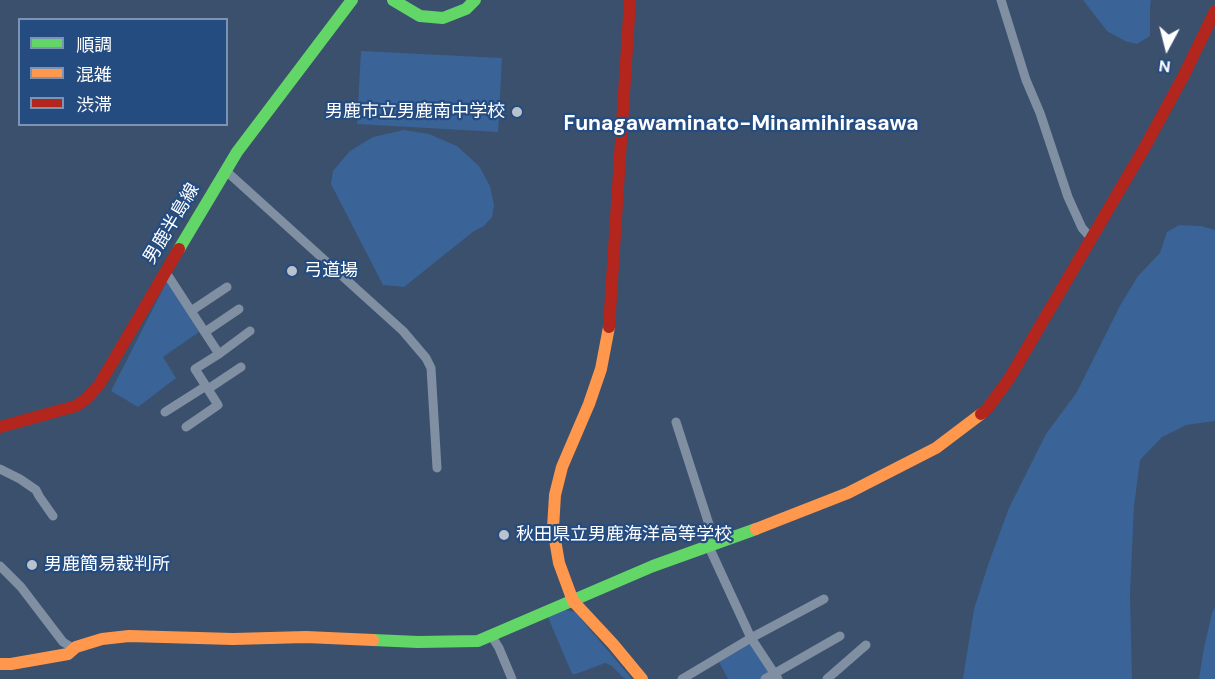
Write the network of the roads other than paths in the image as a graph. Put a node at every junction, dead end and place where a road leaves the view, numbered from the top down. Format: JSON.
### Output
{"nodes":[{"id":1,"x":352,"y":0,"type":"edge"},
{"id":2,"x":393,"y":0,"type":"edge"},
{"id":3,"x":475,"y":0,"type":"edge"},
{"id":4,"x":630,"y":0,"type":"edge"},
{"id":5,"x":1001,"y":0,"type":"edge"},
{"id":6,"x":1215,"y":11,"type":"edge"},
{"id":7,"x":225,"y":170,"type":"junction"},
{"id":8,"x":1091,"y":238,"type":"junction"},
{"id":9,"x":165,"y":271,"type":"junction"},
{"id":10,"x":227,"y":287,"type":"dead end"},
{"id":11,"x":239,"y":309,"type":"dead end"},
{"id":12,"x":191,"y":311,"type":"junction"},
{"id":13,"x":250,"y":331,"type":"dead end"},
{"id":14,"x":205,"y":332,"type":"junction"},
{"id":15,"x":219,"y":354,"type":"junction"},
{"id":16,"x":241,"y":367,"type":"dead end"},
{"id":17,"x":207,"y":388,"type":"junction"},
{"id":18,"x":165,"y":412,"type":"dead end"},
{"id":19,"x":676,"y":422,"type":"dead end"},
{"id":20,"x":0,"y":427,"type":"edge"},
{"id":21,"x":186,"y":427,"type":"dead end"},
{"id":22,"x":437,"y":468,"type":"dead end"},
{"id":23,"x":0,"y":469,"type":"edge"},
{"id":24,"x":53,"y":516,"type":"dead end"},
{"id":25,"x":712,"y":545,"type":"junction"},
{"id":26,"x":0,"y":566,"type":"edge"},
{"id":27,"x":824,"y":599,"type":"dead end"},
{"id":28,"x":573,"y":602,"type":"junction"},
{"id":29,"x":491,"y":635,"type":"junction"},
{"id":30,"x":840,"y":636,"type":"dead end"},
{"id":31,"x":750,"y":638,"type":"junction"},
{"id":32,"x":866,"y":645,"type":"dead end"},
{"id":33,"x":76,"y":647,"type":"junction"},
{"id":34,"x":0,"y":664,"type":"edge"},
{"id":35,"x":777,"y":676,"type":"edge"},
{"id":36,"x":512,"y":679,"type":"edge"},
{"id":37,"x":642,"y":679,"type":"edge"},
{"id":38,"x":682,"y":679,"type":"edge"},
{"id":39,"x":765,"y":679,"type":"edge"},
{"id":40,"x":827,"y":679,"type":"edge"}],
"edges":[{"from":1,"to":7,"type":"street","name":"男鹿半島線"},
{"from":2,"to":3,"type":"street"},
{"from":4,"to":28,"type":"street"},
{"from":5,"to":8,"type":"street"},
{"from":6,"to":8,"type":"street"},
{"from":7,"to":9,"type":"street","name":"男鹿半島線"},
{"from":7,"to":22,"type":"street"},
{"from":8,"to":25,"type":"street"},
{"from":9,"to":12,"type":"street"},
{"from":9,"to":20,"type":"street","name":"男鹿半島線"},
{"from":10,"to":12,"type":"street"},
{"from":11,"to":14,"type":"street"},
{"from":12,"to":14,"type":"street"},
{"from":13,"to":15,"type":"street"},
{"from":14,"to":15,"type":"street"},
{"from":15,"to":17,"type":"street"},
{"from":16,"to":17,"type":"street"},
{"from":17,"to":18,"type":"street"},
{"from":17,"to":21,"type":"street"},
{"from":19,"to":25,"type":"street"},
{"from":23,"to":24,"type":"street"},
{"from":25,"to":28,"type":"street"},
{"from":25,"to":31,"type":"street"},
{"from":26,"to":33,"type":"street"},
{"from":27,"to":31,"type":"street"},
{"from":28,"to":29,"type":"street"},
{"from":28,"to":37,"type":"street"},
{"from":29,"to":33,"type":"street"},
{"from":29,"to":36,"type":"street"},
{"from":30,"to":35,"type":"street"},
{"from":31,"to":35,"type":"street"},
{"from":31,"to":38,"type":"street"},
{"from":32,"to":40,"type":"street"},
{"from":33,"to":34,"type":"street"},
{"from":35,"to":39,"type":"street"}]}
